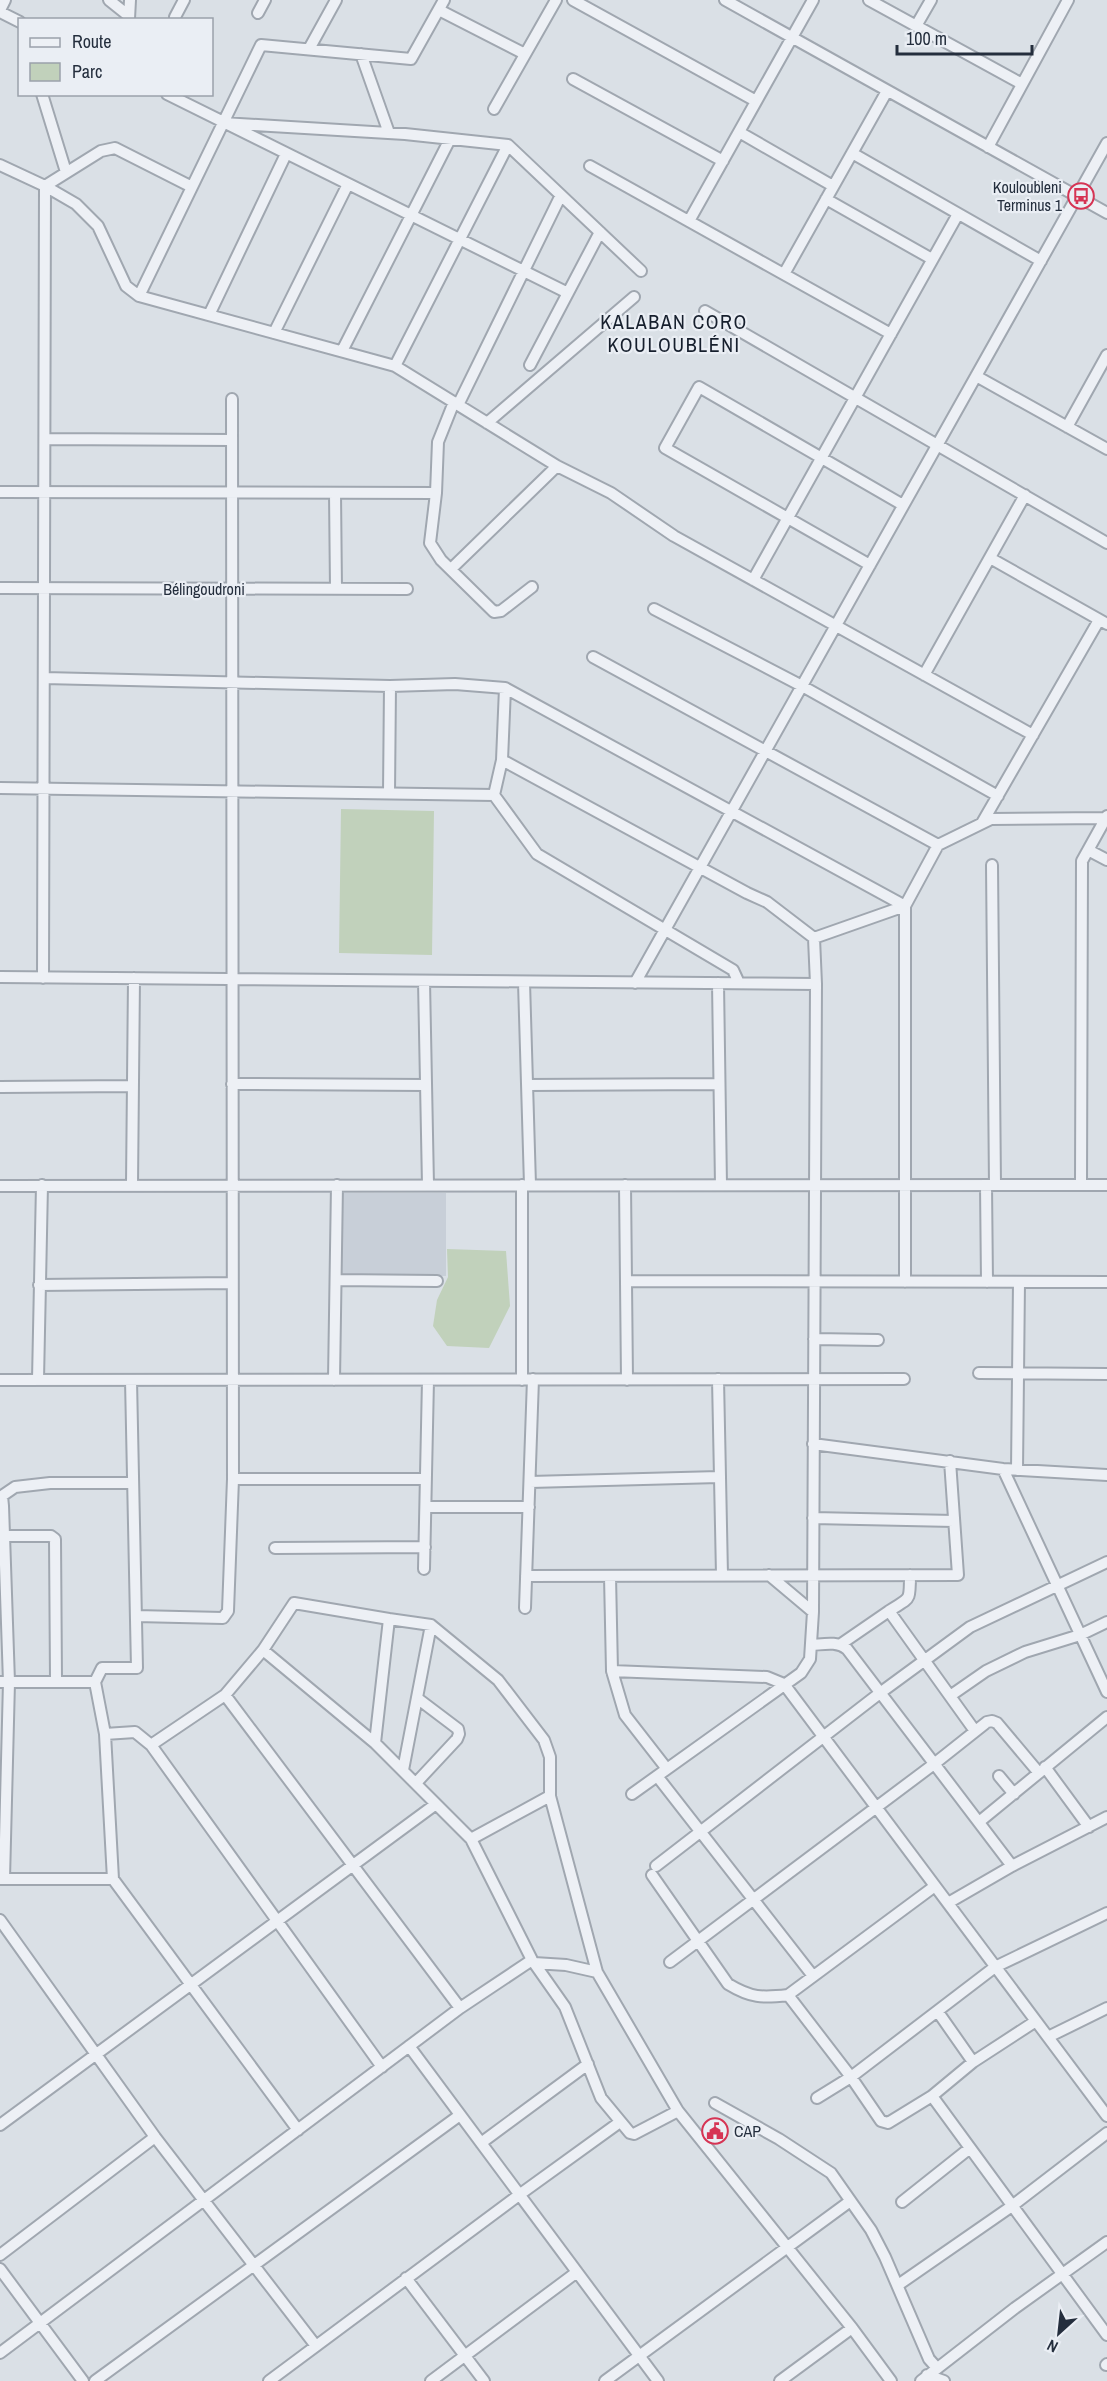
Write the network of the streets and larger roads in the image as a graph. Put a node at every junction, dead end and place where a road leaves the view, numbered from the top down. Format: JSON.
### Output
{"nodes":[{"id":1,"x":109,"y":0,"type":"edge"},
{"id":2,"x":130,"y":0,"type":"edge"},
{"id":3,"x":184,"y":0,"type":"edge"},
{"id":4,"x":265,"y":0,"type":"edge"},
{"id":5,"x":336,"y":0,"type":"edge"},
{"id":6,"x":556,"y":0,"type":"edge"},
{"id":7,"x":573,"y":0,"type":"edge"},
{"id":8,"x":724,"y":0,"type":"edge"},
{"id":9,"x":813,"y":0,"type":"edge"},
{"id":10,"x":869,"y":0,"type":"edge"},
{"id":11,"x":931,"y":0,"type":"edge"},
{"id":12,"x":1068,"y":0,"type":"edge"},
{"id":13,"x":2,"y":5,"type":"edge"},
{"id":14,"x":441,"y":5,"type":"edge"},
{"id":15,"x":258,"y":13,"type":"dead end"},
{"id":16,"x":175,"y":17,"type":"dead end"},
{"id":17,"x":129,"y":18,"type":"edge"},
{"id":18,"x":18,"y":20,"type":"edge"},
{"id":19,"x":916,"y":26,"type":"junction"},
{"id":20,"x":792,"y":37,"type":"junction"},
{"id":21,"x":309,"y":49,"type":"junction"},
{"id":22,"x":361,"y":54,"type":"junction"},
{"id":23,"x":525,"y":54,"type":"junction"},
{"id":24,"x":573,"y":78,"type":"dead end"},
{"id":25,"x":1022,"y":84,"type":"junction"},
{"id":26,"x":887,"y":91,"type":"junction"},
{"id":27,"x":43,"y":96,"type":"edge"},
{"id":28,"x":171,"y":96,"type":"edge"},
{"id":29,"x":756,"y":101,"type":"junction"},
{"id":30,"x":494,"y":109,"type":"dead end"},
{"id":31,"x":224,"y":123,"type":"junction"},
{"id":32,"x":738,"y":132,"type":"junction"},
{"id":33,"x":389,"y":133,"type":"junction"},
{"id":34,"x":450,"y":139,"type":"junction"},
{"id":35,"x":1107,"y":143,"type":"edge"},
{"id":36,"x":508,"y":145,"type":"junction"},
{"id":37,"x":988,"y":147,"type":"junction"},
{"id":38,"x":852,"y":153,"type":"junction"},
{"id":39,"x":286,"y":154,"type":"junction"},
{"id":40,"x":723,"y":161,"type":"junction"},
{"id":41,"x":0,"y":165,"type":"edge"},
{"id":42,"x":590,"y":166,"type":"dead end"},
{"id":43,"x":66,"y":172,"type":"junction"},
{"id":44,"x":348,"y":184,"type":"junction"},
{"id":45,"x":45,"y":186,"type":"junction"},
{"id":46,"x":833,"y":186,"type":"junction"},
{"id":47,"x":192,"y":187,"type":"junction"},
{"id":48,"x":561,"y":195,"type":"junction"},
{"id":49,"x":1077,"y":196,"type":"junction"},
{"id":50,"x":826,"y":199,"type":"junction"},
{"id":51,"x":1107,"y":213,"type":"edge"},
{"id":52,"x":958,"y":214,"type":"junction"},
{"id":53,"x":411,"y":216,"type":"junction"},
{"id":54,"x":689,"y":221,"type":"junction"},
{"id":55,"x":600,"y":232,"type":"junction"},
{"id":56,"x":460,"y":240,"type":"junction"},
{"id":57,"x":932,"y":259,"type":"junction"},
{"id":58,"x":1041,"y":261,"type":"junction"},
{"id":59,"x":524,"y":271,"type":"junction"},
{"id":60,"x":641,"y":271,"type":"dead end"},
{"id":61,"x":784,"y":274,"type":"junction"},
{"id":62,"x":568,"y":293,"type":"junction"},
{"id":63,"x":139,"y":296,"type":"junction"},
{"id":64,"x":634,"y":297,"type":"dead end"},
{"id":65,"x":705,"y":311,"type":"dead end"},
{"id":66,"x":209,"y":315,"type":"junction"},
{"id":67,"x":274,"y":333,"type":"junction"},
{"id":68,"x":891,"y":334,"type":"junction"},
{"id":69,"x":342,"y":351,"type":"junction"},
{"id":70,"x":1107,"y":355,"type":"edge"},
{"id":71,"x":395,"y":366,"type":"junction"},
{"id":72,"x":530,"y":366,"type":"dead end"},
{"id":73,"x":976,"y":376,"type":"junction"},
{"id":74,"x":855,"y":398,"type":"junction"},
{"id":75,"x":232,"y":399,"type":"dead end"},
{"id":76,"x":456,"y":403,"type":"junction"},
{"id":77,"x":488,"y":423,"type":"junction"},
{"id":78,"x":1067,"y":427,"type":"junction"},
{"id":79,"x":45,"y":439,"type":"junction"},
{"id":80,"x":232,"y":440,"type":"junction"},
{"id":81,"x":937,"y":445,"type":"junction"},
{"id":82,"x":1107,"y":449,"type":"edge"},
{"id":83,"x":821,"y":458,"type":"junction"},
{"id":84,"x":557,"y":466,"type":"junction"},
{"id":85,"x":0,"y":492,"type":"edge"},
{"id":86,"x":45,"y":492,"type":"junction"},
{"id":87,"x":232,"y":492,"type":"junction"},
{"id":88,"x":335,"y":493,"type":"junction"},
{"id":89,"x":436,"y":493,"type":"junction"},
{"id":90,"x":1025,"y":495,"type":"junction"},
{"id":91,"x":903,"y":505,"type":"junction"},
{"id":92,"x":788,"y":518,"type":"junction"},
{"id":93,"x":1107,"y":543,"type":"edge"},
{"id":94,"x":990,"y":558,"type":"junction"},
{"id":95,"x":870,"y":565,"type":"junction"},
{"id":96,"x":450,"y":569,"type":"junction"},
{"id":97,"x":753,"y":580,"type":"junction"},
{"id":98,"x":532,"y":587,"type":"dead end"},
{"id":99,"x":0,"y":588,"type":"edge"},
{"id":100,"x":44,"y":588,"type":"junction"},
{"id":101,"x":232,"y":589,"type":"junction"},
{"id":102,"x":336,"y":589,"type":"junction"},
{"id":103,"x":407,"y":589,"type":"dead end"},
{"id":104,"x":654,"y":609,"type":"dead end"},
{"id":105,"x":1103,"y":622,"type":"edge"},
{"id":106,"x":836,"y":626,"type":"junction"},
{"id":107,"x":593,"y":657,"type":"dead end"},
{"id":108,"x":924,"y":675,"type":"junction"},
{"id":109,"x":44,"y":678,"type":"junction"},
{"id":110,"x":232,"y":681,"type":"junction"},
{"id":111,"x":390,"y":686,"type":"junction"},
{"id":112,"x":802,"y":686,"type":"junction"},
{"id":113,"x":505,"y":688,"type":"junction"},
{"id":114,"x":1033,"y":735,"type":"junction"},
{"id":115,"x":765,"y":752,"type":"junction"},
{"id":116,"x":502,"y":760,"type":"junction"},
{"id":117,"x":0,"y":788,"type":"edge"},
{"id":118,"x":44,"y":788,"type":"junction"},
{"id":119,"x":232,"y":791,"type":"junction"},
{"id":120,"x":389,"y":794,"type":"junction"},
{"id":121,"x":494,"y":795,"type":"junction"},
{"id":122,"x":998,"y":796,"type":"junction"},
{"id":123,"x":731,"y":811,"type":"junction"},
{"id":124,"x":1107,"y":817,"type":"edge"},
{"id":125,"x":982,"y":823,"type":"junction"},
{"id":126,"x":938,"y":845,"type":"junction"},
{"id":127,"x":1088,"y":850,"type":"junction"},
{"id":128,"x":1107,"y":860,"type":"edge"},
{"id":129,"x":992,"y":865,"type":"dead end"},
{"id":130,"x":700,"y":867,"type":"junction"},
{"id":131,"x":905,"y":906,"type":"junction"},
{"id":132,"x":665,"y":930,"type":"junction"},
{"id":133,"x":814,"y":938,"type":"junction"},
{"id":134,"x":0,"y":977,"type":"edge"},
{"id":135,"x":43,"y":978,"type":"junction"},
{"id":136,"x":134,"y":978,"type":"junction"},
{"id":137,"x":232,"y":979,"type":"junction"},
{"id":138,"x":424,"y":981,"type":"junction"},
{"id":139,"x":524,"y":982,"type":"junction"},
{"id":140,"x":635,"y":982,"type":"junction"},
{"id":141,"x":718,"y":983,"type":"junction"},
{"id":142,"x":739,"y":983,"type":"junction"},
{"id":143,"x":816,"y":984,"type":"junction"},
{"id":144,"x":232,"y":1084,"type":"junction"},
{"id":145,"x":426,"y":1084,"type":"junction"},
{"id":146,"x":526,"y":1084,"type":"junction"},
{"id":147,"x":720,"y":1084,"type":"junction"},
{"id":148,"x":132,"y":1086,"type":"junction"},
{"id":149,"x":0,"y":1087,"type":"edge"},
{"id":150,"x":0,"y":1185,"type":"edge"},
{"id":151,"x":42,"y":1185,"type":"junction"},
{"id":152,"x":132,"y":1185,"type":"junction"},
{"id":153,"x":232,"y":1185,"type":"junction"},
{"id":154,"x":337,"y":1185,"type":"junction"},
{"id":155,"x":428,"y":1185,"type":"junction"},
{"id":156,"x":526,"y":1185,"type":"junction"},
{"id":157,"x":625,"y":1185,"type":"junction"},
{"id":158,"x":721,"y":1185,"type":"junction"},
{"id":159,"x":814,"y":1185,"type":"junction"},
{"id":160,"x":905,"y":1185,"type":"junction"},
{"id":161,"x":990,"y":1185,"type":"junction"},
{"id":162,"x":1082,"y":1185,"type":"junction"},
{"id":163,"x":1107,"y":1185,"type":"edge"},
{"id":164,"x":336,"y":1280,"type":"junction"},
{"id":165,"x":437,"y":1281,"type":"dead end"},
{"id":166,"x":626,"y":1281,"type":"junction"},
{"id":167,"x":814,"y":1282,"type":"junction"},
{"id":168,"x":905,"y":1282,"type":"junction"},
{"id":169,"x":987,"y":1282,"type":"junction"},
{"id":170,"x":1018,"y":1282,"type":"junction"},
{"id":171,"x":1107,"y":1282,"type":"edge"},
{"id":172,"x":232,"y":1283,"type":"junction"},
{"id":173,"x":39,"y":1285,"type":"junction"},
{"id":174,"x":814,"y":1339,"type":"junction"},
{"id":175,"x":878,"y":1340,"type":"dead end"},
{"id":176,"x":978,"y":1373,"type":"dead end"},
{"id":177,"x":1018,"y":1374,"type":"junction"},
{"id":178,"x":1107,"y":1374,"type":"edge"},
{"id":179,"x":718,"y":1379,"type":"junction"},
{"id":180,"x":813,"y":1379,"type":"junction"},
{"id":181,"x":904,"y":1379,"type":"dead end"},
{"id":182,"x":0,"y":1380,"type":"edge"},
{"id":183,"x":38,"y":1380,"type":"junction"},
{"id":184,"x":131,"y":1380,"type":"junction"},
{"id":185,"x":232,"y":1380,"type":"junction"},
{"id":186,"x":334,"y":1380,"type":"junction"},
{"id":187,"x":428,"y":1380,"type":"junction"},
{"id":188,"x":528,"y":1380,"type":"junction"},
{"id":189,"x":627,"y":1380,"type":"junction"},
{"id":190,"x":813,"y":1444,"type":"junction"},
{"id":191,"x":950,"y":1461,"type":"junction"},
{"id":192,"x":1003,"y":1469,"type":"junction"},
{"id":193,"x":1017,"y":1470,"type":"junction"},
{"id":194,"x":1107,"y":1475,"type":"edge"},
{"id":195,"x":719,"y":1477,"type":"junction"},
{"id":196,"x":232,"y":1479,"type":"junction"},
{"id":197,"x":426,"y":1479,"type":"junction"},
{"id":198,"x":530,"y":1482,"type":"junction"},
{"id":199,"x":133,"y":1483,"type":"junction"},
{"id":200,"x":1,"y":1506,"type":"edge"},
{"id":201,"x":426,"y":1507,"type":"junction"},
{"id":202,"x":529,"y":1507,"type":"junction"},
{"id":203,"x":813,"y":1518,"type":"junction"},
{"id":204,"x":954,"y":1521,"type":"junction"},
{"id":205,"x":4,"y":1536,"type":"junction"},
{"id":206,"x":424,"y":1546,"type":"junction"},
{"id":207,"x":275,"y":1548,"type":"dead end"},
{"id":208,"x":1107,"y":1562,"type":"edge"},
{"id":209,"x":424,"y":1569,"type":"dead end"},
{"id":210,"x":722,"y":1575,"type":"junction"},
{"id":211,"x":769,"y":1575,"type":"junction"},
{"id":212,"x":812,"y":1575,"type":"junction"},
{"id":213,"x":910,"y":1575,"type":"junction"},
{"id":214,"x":526,"y":1576,"type":"junction"},
{"id":215,"x":610,"y":1576,"type":"junction"},
{"id":216,"x":1057,"y":1585,"type":"junction"},
{"id":217,"x":525,"y":1608,"type":"dead end"},
{"id":218,"x":888,"y":1611,"type":"junction"},
{"id":219,"x":813,"y":1612,"type":"junction"},
{"id":220,"x":136,"y":1616,"type":"junction"},
{"id":221,"x":389,"y":1619,"type":"junction"},
{"id":222,"x":1107,"y":1622,"type":"edge"},
{"id":223,"x":431,"y":1625,"type":"junction"},
{"id":224,"x":1080,"y":1635,"type":"junction"},
{"id":225,"x":841,"y":1644,"type":"junction"},
{"id":226,"x":812,"y":1645,"type":"junction"},
{"id":227,"x":263,"y":1650,"type":"junction"},
{"id":228,"x":926,"y":1662,"type":"junction"},
{"id":229,"x":612,"y":1671,"type":"junction"},
{"id":230,"x":56,"y":1680,"type":"junction"},
{"id":231,"x":4,"y":1682,"type":"edge"},
{"id":232,"x":95,"y":1682,"type":"junction"},
{"id":233,"x":784,"y":1684,"type":"junction"},
{"id":234,"x":1107,"y":1692,"type":"edge"},
{"id":235,"x":880,"y":1693,"type":"junction"},
{"id":236,"x":225,"y":1695,"type":"junction"},
{"id":237,"x":950,"y":1696,"type":"junction"},
{"id":238,"x":417,"y":1698,"type":"junction"},
{"id":239,"x":1107,"y":1717,"type":"edge"},
{"id":240,"x":975,"y":1731,"type":"junction"},
{"id":241,"x":105,"y":1734,"type":"junction"},
{"id":242,"x":823,"y":1737,"type":"junction"},
{"id":243,"x":375,"y":1743,"type":"junction"},
{"id":244,"x":151,"y":1745,"type":"junction"},
{"id":245,"x":934,"y":1764,"type":"junction"},
{"id":246,"x":667,"y":1769,"type":"junction"},
{"id":247,"x":403,"y":1770,"type":"junction"},
{"id":248,"x":1042,"y":1770,"type":"junction"},
{"id":249,"x":657,"y":1776,"type":"junction"},
{"id":250,"x":999,"y":1776,"type":"dead end"},
{"id":251,"x":416,"y":1783,"type":"junction"},
{"id":252,"x":632,"y":1794,"type":"dead end"},
{"id":253,"x":1014,"y":1794,"type":"junction"},
{"id":254,"x":550,"y":1796,"type":"junction"},
{"id":255,"x":436,"y":1804,"type":"junction"},
{"id":256,"x":876,"y":1808,"type":"junction"},
{"id":257,"x":1107,"y":1817,"type":"edge"},
{"id":258,"x":979,"y":1822,"type":"junction"},
{"id":259,"x":1089,"y":1827,"type":"junction"},
{"id":260,"x":700,"y":1830,"type":"junction"},
{"id":261,"x":471,"y":1839,"type":"junction"},
{"id":262,"x":353,"y":1865,"type":"junction"},
{"id":263,"x":1012,"y":1866,"type":"junction"},
{"id":264,"x":2,"y":1879,"type":"edge"},
{"id":265,"x":113,"y":1879,"type":"junction"},
{"id":266,"x":935,"y":1886,"type":"junction"},
{"id":267,"x":754,"y":1899,"type":"junction"},
{"id":268,"x":948,"y":1904,"type":"junction"},
{"id":269,"x":1107,"y":1913,"type":"edge"},
{"id":270,"x":0,"y":1920,"type":"edge"},
{"id":271,"x":278,"y":1921,"type":"junction"},
{"id":272,"x":697,"y":1941,"type":"junction"},
{"id":273,"x":533,"y":1962,"type":"junction"},
{"id":274,"x":670,"y":1962,"type":"dead end"},
{"id":275,"x":995,"y":1967,"type":"junction"},
{"id":276,"x":597,"y":1972,"type":"junction"},
{"id":277,"x":813,"y":1976,"type":"junction"},
{"id":278,"x":190,"y":1985,"type":"junction"},
{"id":279,"x":788,"y":1995,"type":"junction"},
{"id":280,"x":460,"y":2008,"type":"junction"},
{"id":281,"x":1107,"y":2008,"type":"edge"},
{"id":282,"x":938,"y":2012,"type":"junction"},
{"id":283,"x":1036,"y":2021,"type":"junction"},
{"id":284,"x":1048,"y":2037,"type":"junction"},
{"id":285,"x":409,"y":2046,"type":"junction"},
{"id":286,"x":97,"y":2054,"type":"junction"},
{"id":287,"x":973,"y":2062,"type":"junction"},
{"id":288,"x":588,"y":2064,"type":"junction"},
{"id":289,"x":382,"y":2067,"type":"junction"},
{"id":290,"x":851,"y":2077,"type":"junction"},
{"id":291,"x":932,"y":2096,"type":"junction"},
{"id":292,"x":817,"y":2098,"type":"dead end"},
{"id":293,"x":715,"y":2103,"type":"dead end"},
{"id":294,"x":678,"y":2111,"type":"junction"},
{"id":295,"x":460,"y":2115,"type":"junction"},
{"id":296,"x":1107,"y":2116,"type":"edge"},
{"id":297,"x":621,"y":2122,"type":"junction"},
{"id":298,"x":0,"y":2125,"type":"edge"},
{"id":299,"x":298,"y":2130,"type":"junction"},
{"id":300,"x":1107,"y":2133,"type":"edge"},
{"id":301,"x":155,"y":2137,"type":"junction"},
{"id":302,"x":481,"y":2143,"type":"junction"},
{"id":303,"x":969,"y":2148,"type":"junction"},
{"id":304,"x":519,"y":2195,"type":"junction"},
{"id":305,"x":203,"y":2201,"type":"junction"},
{"id":306,"x":849,"y":2202,"type":"junction"},
{"id":307,"x":902,"y":2202,"type":"dead end"},
{"id":308,"x":1012,"y":2206,"type":"junction"},
{"id":309,"x":1107,"y":2242,"type":"edge"},
{"id":310,"x":785,"y":2247,"type":"junction"},
{"id":311,"x":0,"y":2255,"type":"edge"},
{"id":312,"x":254,"y":2266,"type":"junction"},
{"id":313,"x":0,"y":2269,"type":"edge"},
{"id":314,"x":577,"y":2272,"type":"junction"},
{"id":315,"x":1062,"y":2274,"type":"junction"},
{"id":316,"x":406,"y":2278,"type":"junction"},
{"id":317,"x":898,"y":2285,"type":"junction"},
{"id":318,"x":40,"y":2323,"type":"junction"},
{"id":319,"x":852,"y":2328,"type":"junction"},
{"id":320,"x":1107,"y":2335,"type":"edge"},
{"id":321,"x":316,"y":2346,"type":"junction"},
{"id":322,"x":0,"y":2353,"type":"edge"},
{"id":323,"x":465,"y":2356,"type":"junction"},
{"id":324,"x":639,"y":2356,"type":"junction"},
{"id":325,"x":928,"y":2375,"type":"edge"},
{"id":326,"x":83,"y":2381,"type":"edge"},
{"id":327,"x":95,"y":2381,"type":"edge"},
{"id":328,"x":269,"y":2381,"type":"edge"},
{"id":329,"x":431,"y":2381,"type":"edge"},
{"id":330,"x":484,"y":2381,"type":"edge"},
{"id":331,"x":605,"y":2381,"type":"edge"},
{"id":332,"x":658,"y":2381,"type":"edge"},
{"id":333,"x":780,"y":2381,"type":"edge"},
{"id":334,"x":891,"y":2381,"type":"edge"},
{"id":335,"x":944,"y":2381,"type":"edge"}],
"edges":[{"from":1,"to":17,"type":"street"},
{"from":2,"to":17,"type":"street"},
{"from":3,"to":16,"type":"street"},
{"from":4,"to":15,"type":"street"},
{"from":5,"to":21,"type":"street"},
{"from":6,"to":23,"type":"street"},
{"from":7,"to":29,"type":"street"},
{"from":8,"to":20,"type":"street"},
{"from":9,"to":20,"type":"street"},
{"from":10,"to":19,"type":"street"},
{"from":11,"to":19,"type":"street"},
{"from":12,"to":25,"type":"street"},
{"from":13,"to":18,"type":"street"},
{"from":14,"to":22,"type":"street"},
{"from":14,"to":23,"type":"street"},
{"from":19,"to":25,"type":"street"},
{"from":20,"to":26,"type":"street"},
{"from":20,"to":29,"type":"street"},
{"from":21,"to":22,"type":"street"},
{"from":21,"to":31,"type":"street"},
{"from":22,"to":33,"type":"street"},
{"from":23,"to":30,"type":"street"},
{"from":24,"to":40,"type":"street"},
{"from":25,"to":37,"type":"street"},
{"from":26,"to":37,"type":"street"},
{"from":26,"to":38,"type":"street"},
{"from":27,"to":43,"type":"street"},
{"from":28,"to":31,"type":"street"},
{"from":29,"to":32,"type":"street"},
{"from":31,"to":33,"type":"street"},
{"from":31,"to":39,"type":"street"},
{"from":31,"to":47,"type":"street"},
{"from":32,"to":40,"type":"street"},
{"from":32,"to":46,"type":"street"},
{"from":33,"to":34,"type":"street"},
{"from":34,"to":36,"type":"street"},
{"from":34,"to":53,"type":"street"},
{"from":35,"to":49,"type":"street"},
{"from":36,"to":48,"type":"street"},
{"from":36,"to":56,"type":"street"},
{"from":37,"to":49,"type":"street"},
{"from":38,"to":46,"type":"street"},
{"from":38,"to":52,"type":"street"},
{"from":39,"to":44,"type":"street"},
{"from":39,"to":66,"type":"street"},
{"from":40,"to":54,"type":"street"},
{"from":41,"to":45,"type":"street"},
{"from":42,"to":54,"type":"street"},
{"from":43,"to":45,"type":"street"},
{"from":43,"to":47,"type":"street"},
{"from":44,"to":53,"type":"street"},
{"from":44,"to":67,"type":"street"},
{"from":45,"to":63,"type":"street"},
{"from":45,"to":79,"type":"street"},
{"from":46,"to":50,"type":"street"},
{"from":47,"to":63,"type":"street"},
{"from":48,"to":55,"type":"street"},
{"from":48,"to":59,"type":"street"},
{"from":49,"to":51,"type":"street"},
{"from":49,"to":58,"type":"street"},
{"from":50,"to":57,"type":"street"},
{"from":50,"to":61,"type":"street"},
{"from":52,"to":57,"type":"street"},
{"from":52,"to":58,"type":"street"},
{"from":53,"to":56,"type":"street"},
{"from":53,"to":69,"type":"street"},
{"from":54,"to":61,"type":"street"},
{"from":55,"to":60,"type":"street"},
{"from":55,"to":62,"type":"street"},
{"from":56,"to":59,"type":"street"},
{"from":56,"to":71,"type":"street"},
{"from":57,"to":68,"type":"street"},
{"from":58,"to":73,"type":"street"},
{"from":59,"to":62,"type":"street"},
{"from":59,"to":76,"type":"street"},
{"from":61,"to":68,"type":"street"},
{"from":62,"to":72,"type":"street"},
{"from":63,"to":66,"type":"street"},
{"from":64,"to":77,"type":"street"},
{"from":65,"to":74,"type":"street"},
{"from":66,"to":67,"type":"street"},
{"from":67,"to":69,"type":"street"},
{"from":68,"to":74,"type":"street"},
{"from":69,"to":71,"type":"street"},
{"from":70,"to":78,"type":"street"},
{"from":71,"to":76,"type":"street"},
{"from":73,"to":78,"type":"street"},
{"from":73,"to":81,"type":"street"},
{"from":74,"to":81,"type":"street"},
{"from":74,"to":83,"type":"street"},
{"from":75,"to":80,"type":"street"},
{"from":76,"to":77,"type":"street"},
{"from":76,"to":89,"type":"street"},
{"from":77,"to":84,"type":"street"},
{"from":78,"to":82,"type":"street"},
{"from":79,"to":80,"type":"street"},
{"from":79,"to":86,"type":"street"},
{"from":80,"to":87,"type":"street"},
{"from":81,"to":90,"type":"street"},
{"from":81,"to":91,"type":"street"},
{"from":83,"to":91,"type":"street"},
{"from":83,"to":92,"type":"street"},
{"from":83,"to":92,"type":"street"},
{"from":84,"to":96,"type":"street"},
{"from":84,"to":97,"type":"street"},
{"from":85,"to":86,"type":"street"},
{"from":86,"to":87,"type":"street"},
{"from":86,"to":100,"type":"street"},
{"from":87,"to":88,"type":"street"},
{"from":87,"to":101,"type":"street"},
{"from":88,"to":89,"type":"street"},
{"from":88,"to":102,"type":"street"},
{"from":89,"to":96,"type":"street"},
{"from":90,"to":93,"type":"street"},
{"from":90,"to":94,"type":"street"},
{"from":91,"to":95,"type":"street"},
{"from":92,"to":95,"type":"street"},
{"from":92,"to":97,"type":"street"},
{"from":94,"to":105,"type":"street"},
{"from":94,"to":108,"type":"street"},
{"from":95,"to":106,"type":"street"},
{"from":96,"to":98,"type":"street"},
{"from":97,"to":106,"type":"street"},
{"from":99,"to":100,"type":"street","name":"Bélingoudroni"},
{"from":100,"to":101,"type":"street","name":"Bélingoudroni"},
{"from":100,"to":109,"type":"street"},
{"from":101,"to":102,"type":"street","name":"Bélingoudroni"},
{"from":101,"to":110,"type":"street"},
{"from":102,"to":103,"type":"street","name":"Bélingoudroni"},
{"from":104,"to":112,"type":"street"},
{"from":105,"to":114,"type":"street"},
{"from":106,"to":108,"type":"street"},
{"from":106,"to":112,"type":"street"},
{"from":107,"to":115,"type":"street"},
{"from":108,"to":114,"type":"street"},
{"from":109,"to":110,"type":"street"},
{"from":109,"to":118,"type":"street"},
{"from":110,"to":111,"type":"street"},
{"from":110,"to":119,"type":"street"},
{"from":111,"to":113,"type":"street"},
{"from":111,"to":120,"type":"street"},
{"from":112,"to":115,"type":"street"},
{"from":112,"to":122,"type":"street"},
{"from":113,"to":116,"type":"street"},
{"from":113,"to":123,"type":"street"},
{"from":114,"to":122,"type":"street"},
{"from":115,"to":123,"type":"street"},
{"from":115,"to":126,"type":"street"},
{"from":116,"to":121,"type":"street"},
{"from":116,"to":130,"type":"street"},
{"from":117,"to":118,"type":"street"},
{"from":118,"to":119,"type":"street"},
{"from":118,"to":135,"type":"street"},
{"from":119,"to":120,"type":"street"},
{"from":119,"to":137,"type":"street"},
{"from":120,"to":121,"type":"street"},
{"from":121,"to":132,"type":"street"},
{"from":122,"to":125,"type":"street"},
{"from":123,"to":130,"type":"street"},
{"from":123,"to":131,"type":"street"},
{"from":124,"to":125,"type":"street"},
{"from":124,"to":127,"type":"street"},
{"from":125,"to":126,"type":"street"},
{"from":126,"to":131,"type":"street"},
{"from":127,"to":128,"type":"street"},
{"from":127,"to":162,"type":"street"},
{"from":129,"to":161,"type":"street"},
{"from":130,"to":132,"type":"street"},
{"from":130,"to":133,"type":"street"},
{"from":131,"to":133,"type":"street"},
{"from":131,"to":160,"type":"street"},
{"from":132,"to":140,"type":"street"},
{"from":132,"to":142,"type":"street"},
{"from":133,"to":143,"type":"street"},
{"from":134,"to":135,"type":"street"},
{"from":135,"to":136,"type":"street"},
{"from":136,"to":137,"type":"street"},
{"from":136,"to":148,"type":"street"},
{"from":137,"to":138,"type":"street"},
{"from":137,"to":144,"type":"street"},
{"from":138,"to":139,"type":"street"},
{"from":138,"to":145,"type":"street"},
{"from":139,"to":140,"type":"street"},
{"from":139,"to":146,"type":"street"},
{"from":140,"to":141,"type":"street"},
{"from":141,"to":142,"type":"street"},
{"from":141,"to":147,"type":"street"},
{"from":142,"to":143,"type":"street"},
{"from":143,"to":159,"type":"street"},
{"from":144,"to":145,"type":"street"},
{"from":144,"to":153,"type":"street"},
{"from":145,"to":155,"type":"street"},
{"from":146,"to":147,"type":"street"},
{"from":146,"to":156,"type":"street"},
{"from":147,"to":158,"type":"street"},
{"from":148,"to":149,"type":"street"},
{"from":148,"to":152,"type":"street"},
{"from":150,"to":151,"type":"street"},
{"from":151,"to":152,"type":"street"},
{"from":151,"to":173,"type":"street"},
{"from":152,"to":153,"type":"street"},
{"from":153,"to":154,"type":"street"},
{"from":153,"to":172,"type":"street"},
{"from":154,"to":155,"type":"street"},
{"from":154,"to":164,"type":"street"},
{"from":155,"to":156,"type":"street"},
{"from":156,"to":157,"type":"street"},
{"from":156,"to":188,"type":"street"},
{"from":157,"to":158,"type":"street"},
{"from":157,"to":166,"type":"street"},
{"from":158,"to":159,"type":"street"},
{"from":159,"to":160,"type":"street"},
{"from":159,"to":167,"type":"street"},
{"from":160,"to":161,"type":"street"},
{"from":160,"to":168,"type":"street"},
{"from":161,"to":162,"type":"street"},
{"from":161,"to":169,"type":"street"},
{"from":162,"to":163,"type":"street"},
{"from":164,"to":165,"type":"street"},
{"from":164,"to":186,"type":"street"},
{"from":166,"to":167,"type":"street"},
{"from":166,"to":189,"type":"street"},
{"from":167,"to":168,"type":"street"},
{"from":167,"to":174,"type":"street"},
{"from":168,"to":169,"type":"street"},
{"from":169,"to":170,"type":"street"},
{"from":170,"to":171,"type":"street"},
{"from":170,"to":177,"type":"street"},
{"from":172,"to":173,"type":"street"},
{"from":172,"to":185,"type":"street"},
{"from":173,"to":183,"type":"street"},
{"from":174,"to":175,"type":"street"},
{"from":174,"to":180,"type":"street"},
{"from":176,"to":177,"type":"street"},
{"from":177,"to":178,"type":"street"},
{"from":177,"to":193,"type":"street"},
{"from":179,"to":180,"type":"street"},
{"from":179,"to":189,"type":"street"},
{"from":179,"to":195,"type":"street"},
{"from":180,"to":181,"type":"street"},
{"from":180,"to":190,"type":"street"},
{"from":182,"to":183,"type":"street"},
{"from":183,"to":184,"type":"street"},
{"from":184,"to":185,"type":"street"},
{"from":184,"to":199,"type":"street"},
{"from":185,"to":186,"type":"street"},
{"from":185,"to":196,"type":"street"},
{"from":186,"to":187,"type":"street"},
{"from":187,"to":188,"type":"street"},
{"from":187,"to":197,"type":"street"},
{"from":188,"to":189,"type":"street"},
{"from":188,"to":198,"type":"street"},
{"from":190,"to":191,"type":"street"},
{"from":190,"to":203,"type":"street"},
{"from":191,"to":192,"type":"street"},
{"from":191,"to":204,"type":"street"},
{"from":192,"to":193,"type":"street"},
{"from":192,"to":216,"type":"street"},
{"from":193,"to":194,"type":"street"},
{"from":195,"to":198,"type":"street"},
{"from":195,"to":210,"type":"street"},
{"from":196,"to":197,"type":"street"},
{"from":196,"to":220,"type":"street"},
{"from":197,"to":201,"type":"street"},
{"from":198,"to":202,"type":"street"},
{"from":199,"to":200,"type":"street"},
{"from":199,"to":220,"type":"street"},
{"from":200,"to":205,"type":"street"},
{"from":201,"to":202,"type":"street"},
{"from":201,"to":206,"type":"street"},
{"from":202,"to":214,"type":"street"},
{"from":203,"to":204,"type":"street"},
{"from":203,"to":212,"type":"street"},
{"from":204,"to":213,"type":"street"},
{"from":205,"to":230,"type":"street"},
{"from":205,"to":231,"type":"street"},
{"from":206,"to":207,"type":"street"},
{"from":206,"to":209,"type":"street"},
{"from":208,"to":216,"type":"street"},
{"from":210,"to":211,"type":"street"},
{"from":210,"to":215,"type":"street"},
{"from":211,"to":212,"type":"street"},
{"from":211,"to":219,"type":"street"},
{"from":212,"to":213,"type":"street"},
{"from":212,"to":219,"type":"street"},
{"from":213,"to":218,"type":"street"},
{"from":214,"to":215,"type":"street"},
{"from":214,"to":217,"type":"street"},
{"from":215,"to":229,"type":"street"},
{"from":216,"to":224,"type":"street"},
{"from":216,"to":228,"type":"street"},
{"from":218,"to":225,"type":"street"},
{"from":218,"to":228,"type":"street"},
{"from":219,"to":226,"type":"street"},
{"from":220,"to":232,"type":"street"},
{"from":221,"to":223,"type":"street"},
{"from":221,"to":227,"type":"street"},
{"from":221,"to":243,"type":"street"},
{"from":222,"to":224,"type":"street"},
{"from":223,"to":238,"type":"street"},
{"from":223,"to":254,"type":"street"},
{"from":224,"to":234,"type":"street"},
{"from":224,"to":237,"type":"street"},
{"from":225,"to":226,"type":"street"},
{"from":225,"to":235,"type":"street"},
{"from":226,"to":233,"type":"street"},
{"from":227,"to":236,"type":"street"},
{"from":227,"to":243,"type":"street"},
{"from":228,"to":235,"type":"street"},
{"from":228,"to":237,"type":"street"},
{"from":229,"to":233,"type":"street"},
{"from":229,"to":246,"type":"street"},
{"from":230,"to":231,"type":"street"},
{"from":230,"to":232,"type":"street"},
{"from":231,"to":264,"type":"street"},
{"from":232,"to":241,"type":"street"},
{"from":233,"to":242,"type":"street"},
{"from":233,"to":246,"type":"street"},
{"from":235,"to":242,"type":"street"},
{"from":235,"to":245,"type":"street"},
{"from":236,"to":244,"type":"street"},
{"from":236,"to":262,"type":"street"},
{"from":237,"to":240,"type":"street"},
{"from":238,"to":247,"type":"street"},
{"from":238,"to":251,"type":"street"},
{"from":239,"to":248,"type":"street"},
{"from":240,"to":245,"type":"street"},
{"from":240,"to":248,"type":"street"},
{"from":241,"to":244,"type":"street"},
{"from":241,"to":265,"type":"street"},
{"from":242,"to":256,"type":"street"},
{"from":242,"to":260,"type":"street"},
{"from":243,"to":247,"type":"street"},
{"from":244,"to":271,"type":"street"},
{"from":245,"to":256,"type":"street"},
{"from":245,"to":258,"type":"street"},
{"from":246,"to":249,"type":"street"},
{"from":247,"to":251,"type":"street"},
{"from":248,"to":253,"type":"street"},
{"from":248,"to":259,"type":"street"},
{"from":249,"to":252,"type":"street"},
{"from":249,"to":260,"type":"street"},
{"from":250,"to":253,"type":"street"},
{"from":251,"to":255,"type":"street"},
{"from":253,"to":258,"type":"street"},
{"from":254,"to":261,"type":"street"},
{"from":254,"to":276,"type":"street"},
{"from":255,"to":261,"type":"street"},
{"from":255,"to":262,"type":"street"},
{"from":256,"to":266,"type":"street"},
{"from":256,"to":267,"type":"street"},
{"from":257,"to":259,"type":"street"},
{"from":258,"to":263,"type":"street"},
{"from":259,"to":263,"type":"street"},
{"from":260,"to":267,"type":"street"},
{"from":260,"to":272,"type":"street"},
{"from":261,"to":273,"type":"street"},
{"from":262,"to":271,"type":"street"},
{"from":262,"to":280,"type":"street"},
{"from":263,"to":268,"type":"street"},
{"from":264,"to":265,"type":"street"},
{"from":265,"to":278,"type":"street"},
{"from":266,"to":268,"type":"street"},
{"from":266,"to":277,"type":"street"},
{"from":267,"to":272,"type":"street"},
{"from":267,"to":277,"type":"street"},
{"from":268,"to":275,"type":"street"},
{"from":269,"to":275,"type":"street"},
{"from":270,"to":286,"type":"street"},
{"from":271,"to":278,"type":"street"},
{"from":271,"to":289,"type":"street"},
{"from":272,"to":274,"type":"street"},
{"from":272,"to":279,"type":"street"},
{"from":273,"to":276,"type":"street"},
{"from":273,"to":280,"type":"street"},
{"from":273,"to":288,"type":"street"},
{"from":275,"to":282,"type":"street"},
{"from":275,"to":283,"type":"street"},
{"from":276,"to":294,"type":"street"},
{"from":277,"to":279,"type":"street"},
{"from":278,"to":286,"type":"street"},
{"from":278,"to":299,"type":"street"},
{"from":279,"to":290,"type":"street"},
{"from":280,"to":285,"type":"street"},
{"from":281,"to":284,"type":"street"},
{"from":282,"to":287,"type":"street"},
{"from":282,"to":290,"type":"street"},
{"from":283,"to":284,"type":"street"},
{"from":283,"to":287,"type":"street"},
{"from":284,"to":296,"type":"street"},
{"from":285,"to":289,"type":"street"},
{"from":285,"to":295,"type":"street"},
{"from":286,"to":298,"type":"street"},
{"from":286,"to":301,"type":"street"},
{"from":287,"to":291,"type":"street"},
{"from":288,"to":297,"type":"street"},
{"from":288,"to":302,"type":"street"},
{"from":289,"to":299,"type":"street"},
{"from":290,"to":291,"type":"street"},
{"from":290,"to":292,"type":"street"},
{"from":291,"to":303,"type":"street"},
{"from":293,"to":306,"type":"street"},
{"from":294,"to":297,"type":"street"},
{"from":294,"to":310,"type":"street"},
{"from":295,"to":302,"type":"street"},
{"from":295,"to":312,"type":"street"},
{"from":297,"to":304,"type":"street"},
{"from":299,"to":305,"type":"street"},
{"from":300,"to":308,"type":"street"},
{"from":301,"to":305,"type":"street"},
{"from":301,"to":311,"type":"street"},
{"from":302,"to":304,"type":"street"},
{"from":303,"to":307,"type":"street"},
{"from":303,"to":308,"type":"street"},
{"from":304,"to":314,"type":"street"},
{"from":304,"to":316,"type":"street"},
{"from":305,"to":312,"type":"street"},
{"from":305,"to":318,"type":"street"},
{"from":306,"to":310,"type":"street"},
{"from":306,"to":317,"type":"street"},
{"from":308,"to":315,"type":"street"},
{"from":308,"to":317,"type":"street"},
{"from":309,"to":315,"type":"street"},
{"from":310,"to":319,"type":"street"},
{"from":310,"to":324,"type":"street"},
{"from":312,"to":321,"type":"street"},
{"from":312,"to":327,"type":"street"},
{"from":313,"to":318,"type":"street"},
{"from":314,"to":323,"type":"street"},
{"from":314,"to":324,"type":"street"},
{"from":315,"to":320,"type":"street"},
{"from":315,"to":325,"type":"street"},
{"from":316,"to":321,"type":"street"},
{"from":316,"to":323,"type":"street"},
{"from":317,"to":325,"type":"street"},
{"from":318,"to":322,"type":"street"},
{"from":318,"to":326,"type":"street"},
{"from":319,"to":333,"type":"street"},
{"from":319,"to":334,"type":"street"},
{"from":321,"to":328,"type":"street"},
{"from":323,"to":329,"type":"street"},
{"from":323,"to":330,"type":"street"},
{"from":324,"to":331,"type":"street"},
{"from":324,"to":332,"type":"street"},
{"from":325,"to":335,"type":"street"}]}
